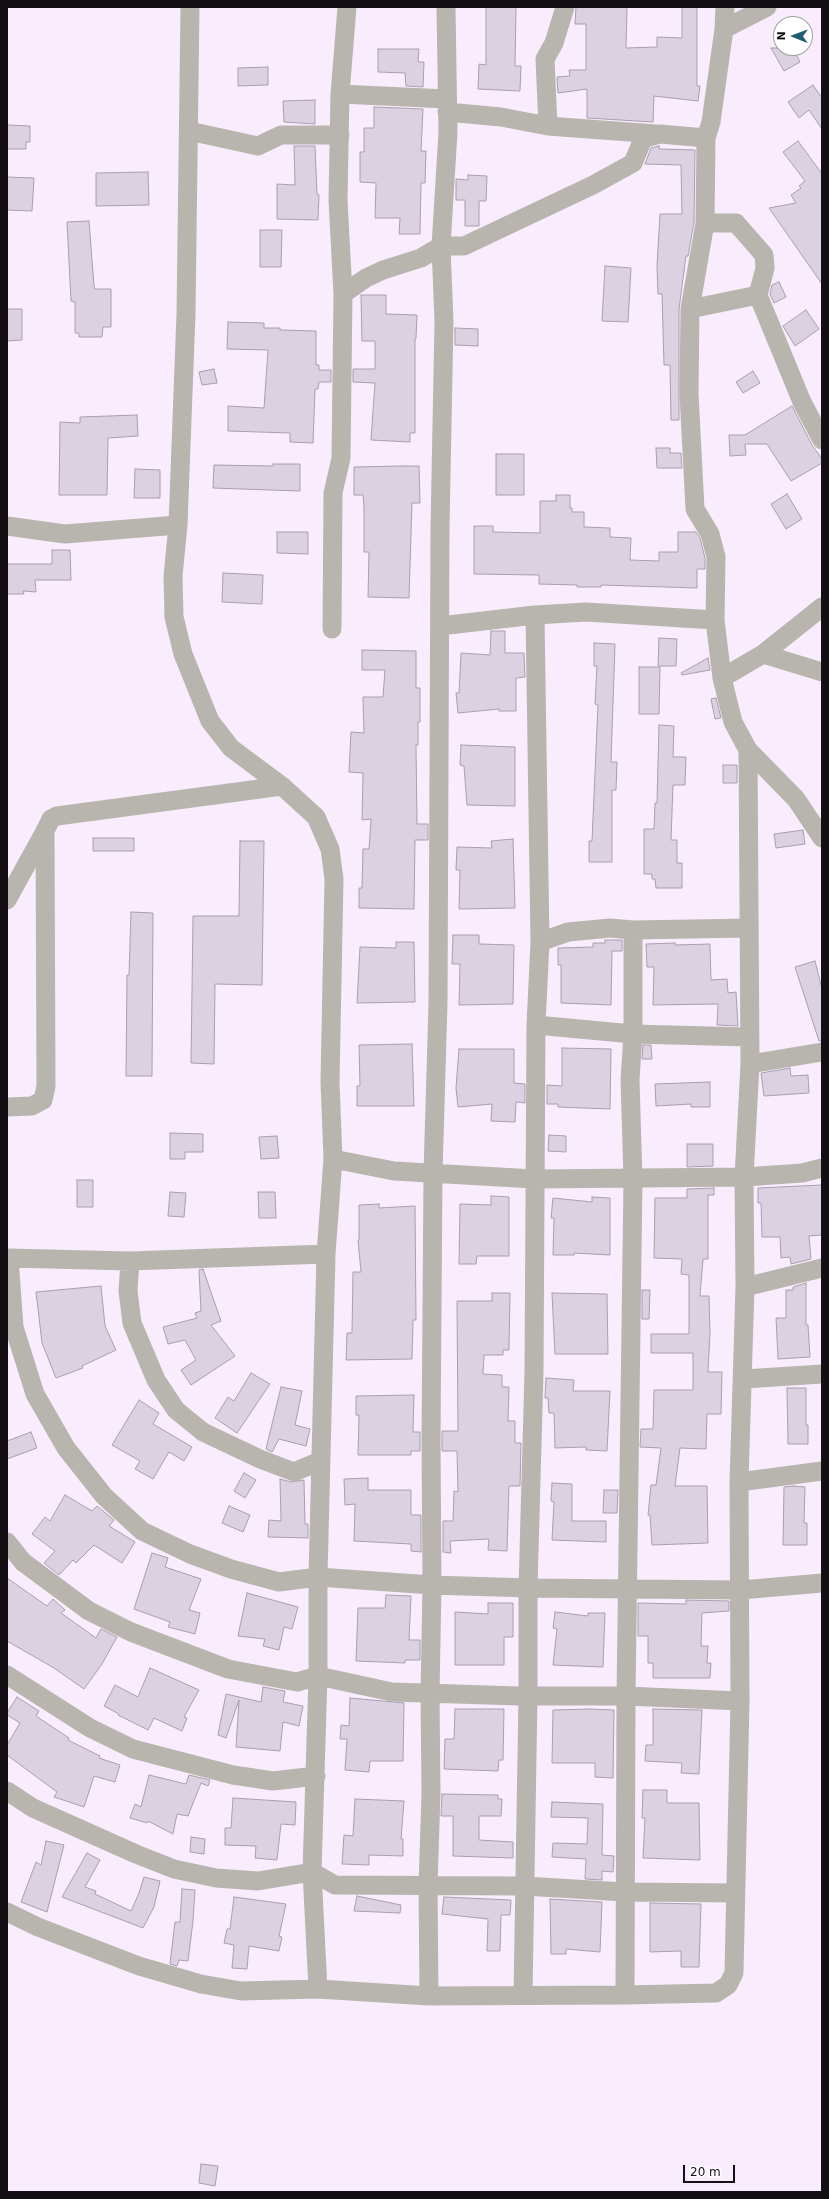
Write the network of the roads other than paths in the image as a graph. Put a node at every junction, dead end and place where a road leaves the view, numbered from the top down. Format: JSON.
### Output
{"nodes":[{"id":1,"x":190,"y":7,"type":"edge"},
{"id":2,"x":347,"y":7,"type":"edge"},
{"id":3,"x":446,"y":7,"type":"edge"},
{"id":4,"x":565,"y":7,"type":"edge"},
{"id":5,"x":725,"y":7,"type":"edge"},
{"id":6,"x":767,"y":7,"type":"edge"},
{"id":7,"x":724,"y":30,"type":"junction"},
{"id":8,"x":340,"y":94,"type":"junction"},
{"id":9,"x":447,"y":106,"type":"junction"},
{"id":10,"x":548,"y":126,"type":"junction"},
{"id":11,"x":189,"y":131,"type":"junction"},
{"id":12,"x":660,"y":134,"type":"junction"},
{"id":13,"x":340,"y":135,"type":"junction"},
{"id":14,"x":706,"y":138,"type":"junction"},
{"id":15,"x":705,"y":223,"type":"junction"},
{"id":16,"x":440,"y":246,"type":"junction"},
{"id":17,"x":342,"y":294,"type":"junction"},
{"id":18,"x":758,"y":295,"type":"junction"},
{"id":19,"x":690,"y":309,"type":"junction"},
{"id":20,"x":822,"y":440,"type":"edge"},
{"id":21,"x":178,"y":525,"type":"junction"},
{"id":22,"x":7,"y":526,"type":"edge"},
{"id":23,"x":822,"y":607,"type":"edge"},
{"id":24,"x":535,"y":615,"type":"junction"},
{"id":25,"x":714,"y":620,"type":"junction"},
{"id":26,"x":440,"y":626,"type":"junction"},
{"id":27,"x":332,"y":629,"type":"dead end"},
{"id":28,"x":763,"y":654,"type":"junction"},
{"id":29,"x":822,"y":672,"type":"edge"},
{"id":30,"x":722,"y":678,"type":"junction"},
{"id":31,"x":748,"y":750,"type":"junction"},
{"id":32,"x":282,"y":786,"type":"junction"},
{"id":33,"x":45,"y":831,"type":"junction"},
{"id":34,"x":822,"y":838,"type":"edge"},
{"id":35,"x":7,"y":900,"type":"edge"},
{"id":36,"x":748,"y":928,"type":"junction"},
{"id":37,"x":633,"y":930,"type":"junction"},
{"id":38,"x":540,"y":942,"type":"junction"},
{"id":39,"x":536,"y":1025,"type":"junction"},
{"id":40,"x":633,"y":1034,"type":"junction"},
{"id":41,"x":748,"y":1037,"type":"junction"},
{"id":42,"x":822,"y":1052,"type":"edge"},
{"id":43,"x":750,"y":1064,"type":"junction"},
{"id":44,"x":7,"y":1107,"type":"edge"},
{"id":45,"x":333,"y":1159,"type":"junction"},
{"id":46,"x":822,"y":1168,"type":"edge"},
{"id":47,"x":433,"y":1174,"type":"junction"},
{"id":48,"x":744,"y":1177,"type":"junction"},
{"id":49,"x":534,"y":1179,"type":"junction"},
{"id":50,"x":634,"y":1179,"type":"junction"},
{"id":51,"x":326,"y":1254,"type":"junction"},
{"id":52,"x":8,"y":1258,"type":"edge"},
{"id":53,"x":130,"y":1261,"type":"junction"},
{"id":54,"x":822,"y":1268,"type":"edge"},
{"id":55,"x":745,"y":1287,"type":"junction"},
{"id":56,"x":822,"y":1374,"type":"edge"},
{"id":57,"x":744,"y":1379,"type":"junction"},
{"id":58,"x":320,"y":1461,"type":"junction"},
{"id":59,"x":822,"y":1471,"type":"edge"},
{"id":60,"x":739,"y":1482,"type":"junction"},
{"id":61,"x":7,"y":1542,"type":"edge"},
{"id":62,"x":318,"y":1577,"type":"junction"},
{"id":63,"x":822,"y":1583,"type":"edge"},
{"id":64,"x":432,"y":1585,"type":"junction"},
{"id":65,"x":528,"y":1588,"type":"junction"},
{"id":66,"x":629,"y":1590,"type":"junction"},
{"id":67,"x":741,"y":1590,"type":"junction"},
{"id":68,"x":7,"y":1675,"type":"edge"},
{"id":69,"x":318,"y":1676,"type":"junction"},
{"id":70,"x":430,"y":1694,"type":"junction"},
{"id":71,"x":528,"y":1696,"type":"junction"},
{"id":72,"x":626,"y":1696,"type":"junction"},
{"id":73,"x":740,"y":1701,"type":"junction"},
{"id":74,"x":316,"y":1776,"type":"junction"},
{"id":75,"x":7,"y":1791,"type":"edge"},
{"id":76,"x":312,"y":1872,"type":"junction"},
{"id":77,"x":428,"y":1885,"type":"junction"},
{"id":78,"x":524,"y":1886,"type":"junction"},
{"id":79,"x":625,"y":1892,"type":"junction"},
{"id":80,"x":735,"y":1893,"type":"junction"},
{"id":81,"x":7,"y":1912,"type":"edge"},
{"id":82,"x":318,"y":1989,"type":"junction"},
{"id":83,"x":523,"y":1995,"type":"junction"},
{"id":84,"x":429,"y":1996,"type":"junction"},
{"id":85,"x":625,"y":1996,"type":"junction"}],
"edges":[{"from":1,"to":11,"type":"street"},
{"from":2,"to":8,"type":"street"},
{"from":3,"to":9,"type":"street"},
{"from":4,"to":10,"type":"street"},
{"from":5,"to":7,"type":"street"},
{"from":6,"to":7,"type":"street"},
{"from":7,"to":14,"type":"street"},
{"from":8,"to":9,"type":"street"},
{"from":8,"to":13,"type":"street"},
{"from":9,"to":10,"type":"street"},
{"from":9,"to":16,"type":"street"},
{"from":10,"to":12,"type":"street"},
{"from":11,"to":13,"type":"street"},
{"from":11,"to":21,"type":"street"},
{"from":12,"to":14,"type":"street"},
{"from":12,"to":16,"type":"street"},
{"from":13,"to":17,"type":"street"},
{"from":14,"to":15,"type":"street"},
{"from":15,"to":18,"type":"street"},
{"from":15,"to":19,"type":"street"},
{"from":16,"to":17,"type":"street"},
{"from":16,"to":26,"type":"street"},
{"from":17,"to":27,"type":"street"},
{"from":18,"to":19,"type":"street"},
{"from":18,"to":20,"type":"street"},
{"from":19,"to":25,"type":"street"},
{"from":21,"to":22,"type":"street"},
{"from":21,"to":32,"type":"street"},
{"from":23,"to":28,"type":"street"},
{"from":24,"to":25,"type":"street"},
{"from":24,"to":26,"type":"street"},
{"from":24,"to":38,"type":"street"},
{"from":25,"to":30,"type":"street"},
{"from":26,"to":47,"type":"street"},
{"from":28,"to":29,"type":"street"},
{"from":28,"to":30,"type":"street"},
{"from":30,"to":31,"type":"street"},
{"from":31,"to":34,"type":"street"},
{"from":31,"to":36,"type":"street"},
{"from":32,"to":33,"type":"street"},
{"from":32,"to":45,"type":"street"},
{"from":33,"to":35,"type":"street"},
{"from":33,"to":44,"type":"street"},
{"from":36,"to":37,"type":"street"},
{"from":36,"to":41,"type":"street"},
{"from":37,"to":38,"type":"street"},
{"from":37,"to":40,"type":"street"},
{"from":38,"to":39,"type":"street"},
{"from":39,"to":40,"type":"street"},
{"from":39,"to":49,"type":"street"},
{"from":40,"to":41,"type":"street"},
{"from":40,"to":50,"type":"street"},
{"from":41,"to":43,"type":"street"},
{"from":42,"to":43,"type":"street"},
{"from":43,"to":48,"type":"street"},
{"from":45,"to":47,"type":"street"},
{"from":45,"to":51,"type":"street"},
{"from":46,"to":48,"type":"street"},
{"from":47,"to":49,"type":"street"},
{"from":47,"to":64,"type":"street"},
{"from":48,"to":50,"type":"street"},
{"from":48,"to":55,"type":"street"},
{"from":49,"to":50,"type":"street"},
{"from":49,"to":65,"type":"street"},
{"from":50,"to":66,"type":"street"},
{"from":51,"to":53,"type":"street"},
{"from":51,"to":58,"type":"street"},
{"from":52,"to":53,"type":"street"},
{"from":52,"to":62,"type":"street"},
{"from":53,"to":58,"type":"street"},
{"from":54,"to":55,"type":"street"},
{"from":55,"to":57,"type":"street"},
{"from":56,"to":57,"type":"street"},
{"from":57,"to":60,"type":"street"},
{"from":58,"to":62,"type":"street"},
{"from":59,"to":60,"type":"street"},
{"from":60,"to":67,"type":"street"},
{"from":61,"to":69,"type":"street"},
{"from":62,"to":64,"type":"street"},
{"from":62,"to":69,"type":"street"},
{"from":63,"to":67,"type":"street"},
{"from":64,"to":65,"type":"street"},
{"from":64,"to":70,"type":"street"},
{"from":65,"to":66,"type":"street"},
{"from":65,"to":71,"type":"street"},
{"from":66,"to":67,"type":"street"},
{"from":66,"to":72,"type":"street"},
{"from":67,"to":73,"type":"street"},
{"from":68,"to":74,"type":"street"},
{"from":69,"to":70,"type":"street"},
{"from":69,"to":74,"type":"street"},
{"from":70,"to":71,"type":"street"},
{"from":70,"to":77,"type":"street"},
{"from":71,"to":72,"type":"street"},
{"from":71,"to":78,"type":"street"},
{"from":72,"to":73,"type":"street"},
{"from":72,"to":79,"type":"street"},
{"from":73,"to":80,"type":"street"},
{"from":74,"to":76,"type":"street"},
{"from":75,"to":76,"type":"street"},
{"from":76,"to":77,"type":"street"},
{"from":76,"to":82,"type":"street"},
{"from":77,"to":78,"type":"street"},
{"from":77,"to":84,"type":"street"},
{"from":78,"to":79,"type":"street"},
{"from":78,"to":83,"type":"street"},
{"from":79,"to":80,"type":"street"},
{"from":79,"to":85,"type":"street"},
{"from":80,"to":85,"type":"street"},
{"from":81,"to":82,"type":"street"},
{"from":82,"to":84,"type":"street"},
{"from":83,"to":84,"type":"street"},
{"from":83,"to":85,"type":"street"}]}
